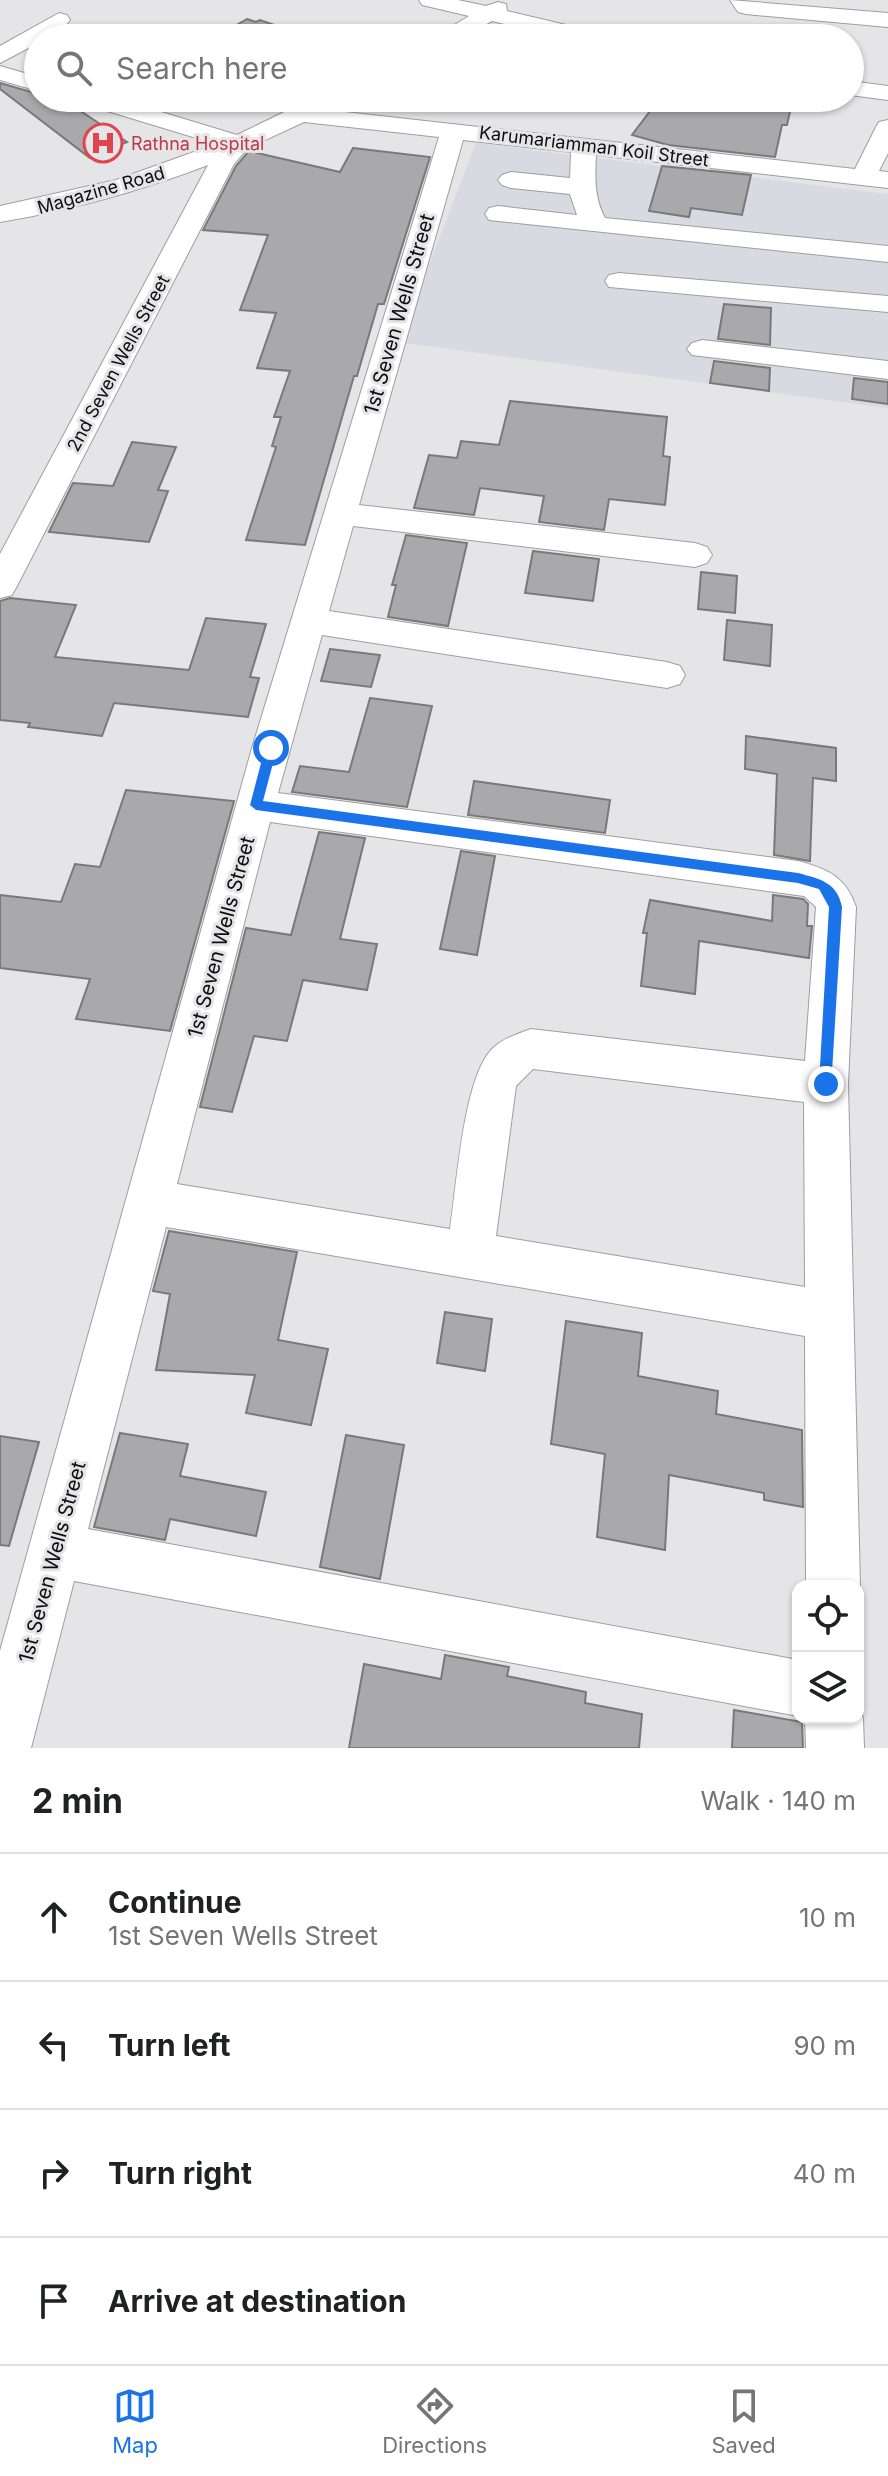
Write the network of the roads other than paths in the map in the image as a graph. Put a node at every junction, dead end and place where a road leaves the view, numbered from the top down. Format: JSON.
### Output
{"nodes":[{"id":1,"x":430,"y":0,"type":"edge"},
{"id":2,"x":516,"y":0,"type":"edge"},
{"id":3,"x":741,"y":0,"type":"edge"},
{"id":4,"x":488,"y":15,"type":"junction"},
{"id":5,"x":59,"y":20,"type":"dead end"},
{"id":6,"x":888,"y":20,"type":"edge"},
{"id":7,"x":52,"y":24,"type":"edge"},
{"id":8,"x":471,"y":24,"type":"edge"},
{"id":9,"x":529,"y":24,"type":"edge"},
{"id":10,"x":24,"y":41,"type":"edge"},
{"id":11,"x":0,"y":56,"type":"edge"},
{"id":12,"x":0,"y":73,"type":"edge"},
{"id":13,"x":24,"y":80,"type":"edge"},
{"id":14,"x":864,"y":90,"type":"edge"},
{"id":15,"x":888,"y":93,"type":"edge"},
{"id":16,"x":139,"y":112,"type":"edge"},
{"id":17,"x":172,"y":112,"type":"edge"},
{"id":18,"x":271,"y":112,"type":"edge"},
{"id":19,"x":283,"y":112,"type":"edge"},
{"id":20,"x":332,"y":112,"type":"edge"},
{"id":21,"x":226,"y":115,"type":"dead end"},
{"id":22,"x":161,"y":118,"type":"junction"},
{"id":23,"x":888,"y":127,"type":"edge"},
{"id":24,"x":453,"y":130,"type":"junction"},
{"id":25,"x":239,"y":143,"type":"junction"},
{"id":26,"x":584,"y":145,"type":"junction"},
{"id":27,"x":876,"y":178,"type":"edge"},
{"id":28,"x":511,"y":180,"type":"dead end"},
{"id":29,"x":582,"y":187,"type":"junction"},
{"id":30,"x":0,"y":214,"type":"edge"},
{"id":31,"x":498,"y":214,"type":"dead end"},
{"id":32,"x":597,"y":225,"type":"junction"},
{"id":33,"x":888,"y":254,"type":"edge"},
{"id":34,"x":619,"y":281,"type":"dead end"},
{"id":35,"x":888,"y":304,"type":"edge"},
{"id":36,"x":702,"y":349,"type":"dead end"},
{"id":37,"x":888,"y":370,"type":"edge"},
{"id":38,"x":340,"y":514,"type":"junction"},
{"id":39,"x":695,"y":555,"type":"dead end"},
{"id":40,"x":0,"y":586,"type":"edge"},
{"id":41,"x":309,"y":621,"type":"junction"},
{"id":42,"x":667,"y":675,"type":"dead end"},
{"id":43,"x":256,"y":805,"type":"junction"},
{"id":44,"x":826,"y":1084,"type":"junction"},
{"id":45,"x":150,"y":1202,"type":"junction"},
{"id":46,"x":470,"y":1254,"type":"junction"},
{"id":47,"x":831,"y":1316,"type":"junction"},
{"id":48,"x":55,"y":1550,"type":"junction"},
{"id":49,"x":833,"y":1580,"type":"edge"},
{"id":50,"x":792,"y":1687,"type":"edge"},
{"id":51,"x":834,"y":1724,"type":"edge"},
{"id":52,"x":2,"y":1748,"type":"edge"},
{"id":53,"x":835,"y":1748,"type":"edge"}],
"edges":[{"from":1,"to":4,"type":"street"},
{"from":2,"to":4,"type":"street"},
{"from":3,"to":6,"type":"street"},
{"from":4,"to":8,"type":"street"},
{"from":4,"to":9,"type":"street"},
{"from":5,"to":7,"type":"street"},
{"from":10,"to":11,"type":"street"},
{"from":12,"to":13,"type":"street"},
{"from":14,"to":15,"type":"street"},
{"from":16,"to":22,"type":"street"},
{"from":17,"to":22,"type":"street"},
{"from":18,"to":21,"type":"street"},
{"from":19,"to":25,"type":"street","name":"Magazine Road"},
{"from":20,"to":24,"type":"street","name":"Karumariamman Koil Street"},
{"from":22,"to":25,"type":"street"},
{"from":23,"to":27,"type":"street"},
{"from":24,"to":26,"type":"street","name":"Karumariamman Koil Street"},
{"from":24,"to":38,"type":"street","name":"1st Seven Wells Street"},
{"from":25,"to":30,"type":"street","name":"Magazine Road"},
{"from":25,"to":40,"type":"street","name":"2nd Seven Wells Street"},
{"from":26,"to":27,"type":"street","name":"Karumariamman Koil Street"},
{"from":26,"to":29,"type":"street"},
{"from":28,"to":29,"type":"street"},
{"from":29,"to":32,"type":"street"},
{"from":31,"to":32,"type":"street"},
{"from":32,"to":33,"type":"street"},
{"from":34,"to":35,"type":"street"},
{"from":36,"to":37,"type":"street"},
{"from":38,"to":39,"type":"street"},
{"from":38,"to":41,"type":"street","name":"1st Seven Wells Street"},
{"from":41,"to":42,"type":"street"},
{"from":41,"to":43,"type":"street","name":"1st Seven Wells Street"},
{"from":43,"to":44,"type":"street"},
{"from":43,"to":45,"type":"street","name":"1st Seven Wells Street"},
{"from":44,"to":46,"type":"street"},
{"from":44,"to":47,"type":"street"},
{"from":45,"to":46,"type":"street"},
{"from":45,"to":48,"type":"street","name":"1st Seven Wells Street"},
{"from":46,"to":47,"type":"street"},
{"from":47,"to":49,"type":"street"},
{"from":48,"to":50,"type":"street"},
{"from":48,"to":52,"type":"street","name":"1st Seven Wells Street"},
{"from":51,"to":53,"type":"street"}]}
